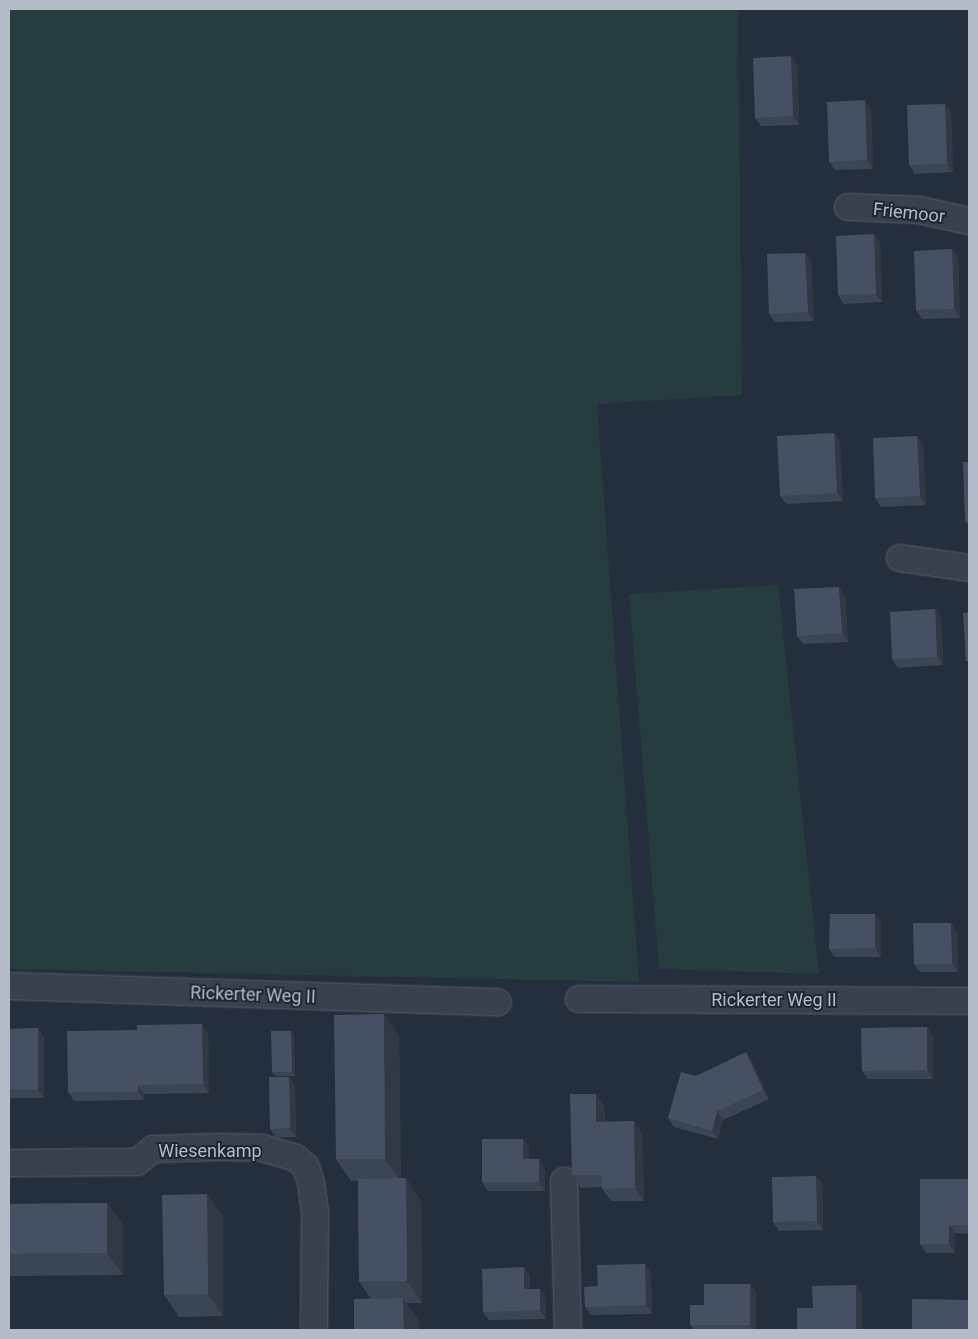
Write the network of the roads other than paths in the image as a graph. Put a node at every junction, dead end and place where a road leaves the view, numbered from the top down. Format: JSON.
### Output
{"nodes":[{"id":1,"x":848,"y":207,"type":"dead end"},
{"id":2,"x":969,"y":221,"type":"edge"},
{"id":3,"x":900,"y":558,"type":"dead end"},
{"id":4,"x":969,"y":568,"type":"edge"},
{"id":5,"x":9,"y":986,"type":"edge"},
{"id":6,"x":580,"y":999,"type":"dead end"},
{"id":7,"x":969,"y":1001,"type":"edge"},
{"id":8,"x":498,"y":1002,"type":"dead end"},
{"id":9,"x":9,"y":1163,"type":"edge"},
{"id":10,"x":564,"y":1181,"type":"dead end"},
{"id":11,"x":314,"y":1330,"type":"edge"},
{"id":12,"x":568,"y":1330,"type":"edge"}],
"edges":[{"from":1,"to":2,"type":"street","name":"Friemoor"},
{"from":3,"to":4,"type":"street"},
{"from":5,"to":8,"type":"street","name":"Rickerter Weg II"},
{"from":6,"to":7,"type":"street","name":"Rickerter Weg II"},
{"from":9,"to":11,"type":"street","name":"Wiesenkamp"},
{"from":10,"to":12,"type":"street"}]}
